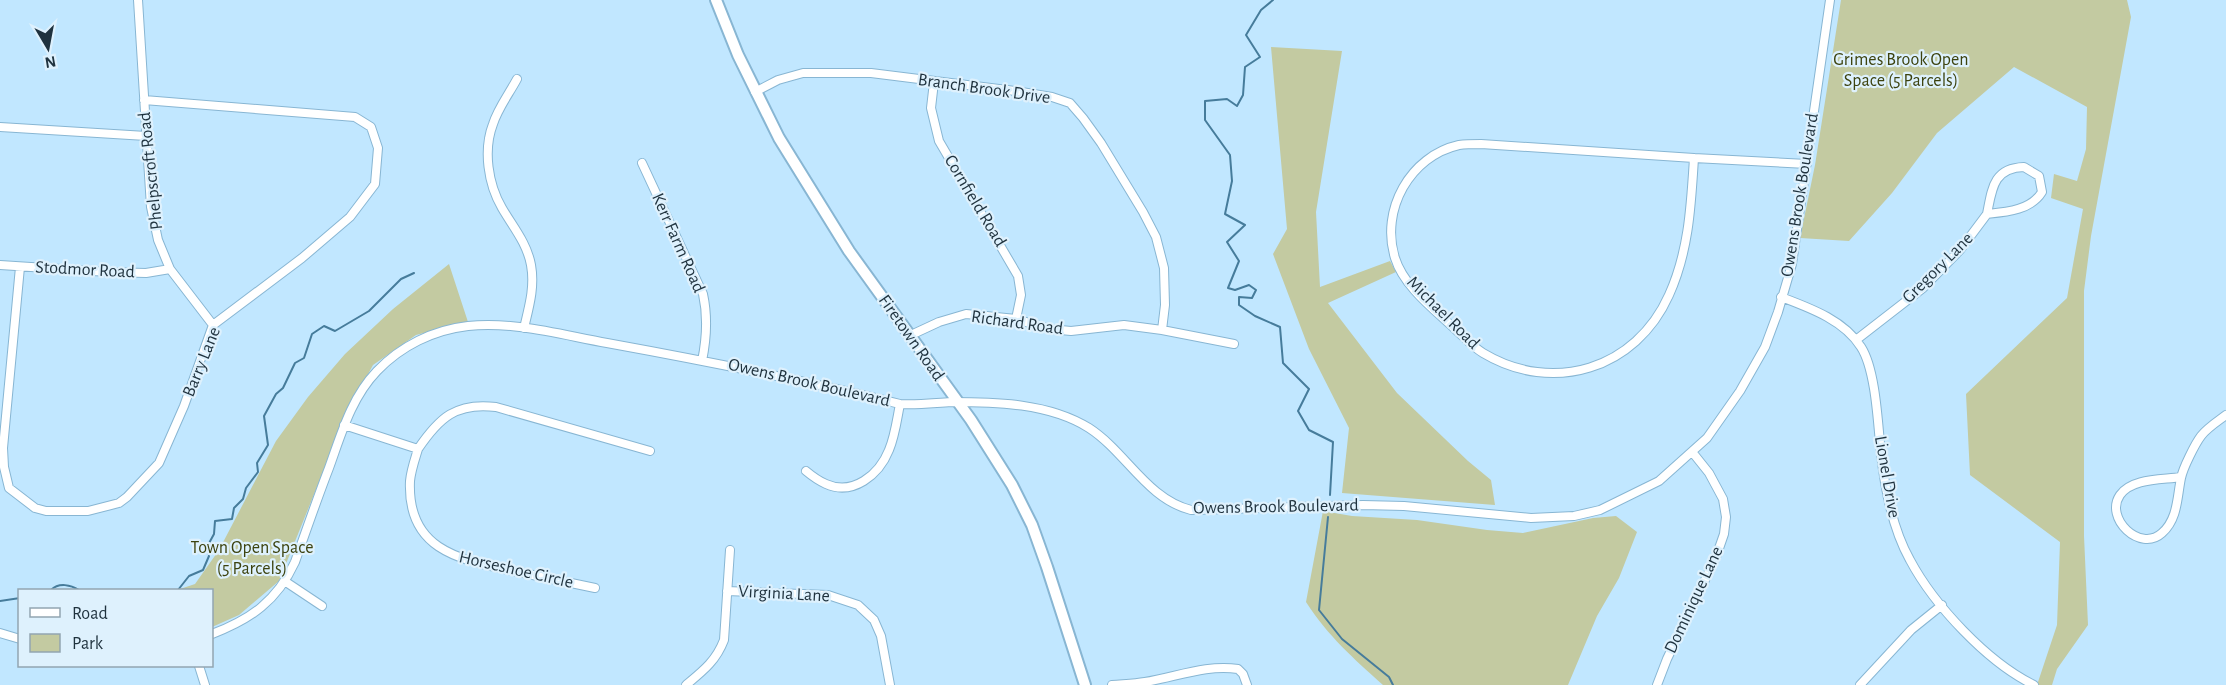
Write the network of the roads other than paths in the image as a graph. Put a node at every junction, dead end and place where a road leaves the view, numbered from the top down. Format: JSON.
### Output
{"nodes":[{"id":1,"x":138,"y":0,"type":"edge"},
{"id":2,"x":716,"y":0,"type":"edge"},
{"id":3,"x":1830,"y":0,"type":"edge"},
{"id":4,"x":517,"y":79,"type":"dead end"},
{"id":5,"x":934,"y":82,"type":"junction"},
{"id":6,"x":755,"y":92,"type":"junction"},
{"id":7,"x":144,"y":100,"type":"junction"},
{"id":8,"x":0,"y":127,"type":"edge"},
{"id":9,"x":146,"y":136,"type":"junction"},
{"id":10,"x":1694,"y":158,"type":"junction"},
{"id":11,"x":642,"y":163,"type":"dead end"},
{"id":12,"x":1807,"y":164,"type":"junction"},
{"id":13,"x":1988,"y":214,"type":"junction"},
{"id":14,"x":0,"y":265,"type":"edge"},
{"id":15,"x":20,"y":267,"type":"junction"},
{"id":16,"x":170,"y":269,"type":"junction"},
{"id":17,"x":1782,"y":297,"type":"junction"},
{"id":18,"x":1016,"y":319,"type":"junction"},
{"id":19,"x":213,"y":325,"type":"junction"},
{"id":20,"x":524,"y":328,"type":"junction"},
{"id":21,"x":1162,"y":330,"type":"junction"},
{"id":22,"x":910,"y":335,"type":"junction"},
{"id":23,"x":1856,"y":340,"type":"junction"},
{"id":24,"x":1234,"y":344,"type":"dead end"},
{"id":25,"x":702,"y":361,"type":"junction"},
{"id":26,"x":957,"y":402,"type":"junction"},
{"id":27,"x":900,"y":404,"type":"junction"},
{"id":28,"x":2226,"y":415,"type":"edge"},
{"id":29,"x":344,"y":424,"type":"junction"},
{"id":30,"x":418,"y":450,"type":"junction"},
{"id":31,"x":650,"y":451,"type":"dead end"},
{"id":32,"x":1693,"y":453,"type":"junction"},
{"id":33,"x":806,"y":471,"type":"dead end"},
{"id":34,"x":2181,"y":477,"type":"junction"},
{"id":35,"x":730,"y":550,"type":"dead end"},
{"id":36,"x":286,"y":582,"type":"junction"},
{"id":37,"x":595,"y":588,"type":"dead end"},
{"id":38,"x":727,"y":591,"type":"junction"},
{"id":39,"x":1942,"y":605,"type":"junction"},
{"id":40,"x":322,"y":606,"type":"dead end"},
{"id":41,"x":0,"y":633,"type":"edge"},
{"id":42,"x":213,"y":634,"type":"edge"},
{"id":43,"x":18,"y":638,"type":"edge"},
{"id":44,"x":200,"y":667,"type":"edge"},
{"id":45,"x":205,"y":685,"type":"edge"},
{"id":46,"x":686,"y":685,"type":"edge"},
{"id":47,"x":890,"y":685,"type":"edge"},
{"id":48,"x":1085,"y":685,"type":"edge"},
{"id":49,"x":1112,"y":685,"type":"edge"},
{"id":50,"x":1247,"y":685,"type":"edge"},
{"id":51,"x":1657,"y":685,"type":"edge"},
{"id":52,"x":1860,"y":685,"type":"edge"},
{"id":53,"x":2034,"y":685,"type":"edge"}],
"edges":[{"from":1,"to":7,"type":"street","name":"Phelpscroft Road"},
{"from":2,"to":6,"type":"street","name":"Firetown Road"},
{"from":3,"to":12,"type":"street","name":"Owens Brook Boulevard"},
{"from":4,"to":20,"type":"street"},
{"from":5,"to":6,"type":"street","name":"Branch Brook Drive"},
{"from":5,"to":18,"type":"street","name":"Cornfield Road"},
{"from":5,"to":21,"type":"street","name":"Branch Brook Drive"},
{"from":6,"to":22,"type":"street","name":"Firetown Road"},
{"from":7,"to":9,"type":"street","name":"Phelpscroft Road"},
{"from":7,"to":19,"type":"street","name":"Barry Lane"},
{"from":8,"to":9,"type":"street"},
{"from":9,"to":16,"type":"street","name":"Phelpscroft Road"},
{"from":10,"to":10,"type":"street","name":"Michael Road"},
{"from":10,"to":12,"type":"street","name":"Michael Road"},
{"from":11,"to":25,"type":"street","name":"Kerr Farm Road"},
{"from":12,"to":17,"type":"street","name":"Owens Brook Boulevard"},
{"from":13,"to":13,"type":"street","name":"Gregory Lane"},
{"from":13,"to":23,"type":"street","name":"Gregory Lane"},
{"from":14,"to":15,"type":"street","name":"Stodmor Road"},
{"from":15,"to":16,"type":"street","name":"Stodmor Road"},
{"from":15,"to":19,"type":"street","name":"Barry Lane"},
{"from":16,"to":19,"type":"street","name":"Phelpscroft Road"},
{"from":17,"to":23,"type":"street","name":"Lionel Drive"},
{"from":17,"to":32,"type":"street","name":"Owens Brook Boulevard"},
{"from":18,"to":21,"type":"street","name":"Richard Road"},
{"from":18,"to":22,"type":"street","name":"Richard Road"},
{"from":20,"to":25,"type":"street","name":"Owens Brook Boulevard"},
{"from":20,"to":29,"type":"street","name":"Owens Brook Boulevard"},
{"from":21,"to":24,"type":"street","name":"Richard Road"},
{"from":22,"to":26,"type":"street","name":"Firetown Road"},
{"from":23,"to":39,"type":"street","name":"Lionel Drive"},
{"from":25,"to":27,"type":"street","name":"Owens Brook Boulevard"},
{"from":26,"to":27,"type":"street","name":"Owens Brook Boulevard"},
{"from":26,"to":32,"type":"street","name":"Owens Brook Boulevard"},
{"from":26,"to":48,"type":"street","name":"Firetown Road"},
{"from":27,"to":33,"type":"street"},
{"from":28,"to":34,"type":"street"},
{"from":29,"to":30,"type":"street"},
{"from":29,"to":36,"type":"street","name":"Owens Brook Boulevard"},
{"from":30,"to":31,"type":"street","name":"Horseshoe Circle"},
{"from":30,"to":37,"type":"street","name":"Horseshoe Circle"},
{"from":32,"to":51,"type":"street","name":"Dominique Lane"},
{"from":34,"to":34,"type":"street"},
{"from":35,"to":38,"type":"street"},
{"from":36,"to":40,"type":"street"},
{"from":36,"to":42,"type":"street","name":"Owens Brook Boulevard"},
{"from":38,"to":46,"type":"street"},
{"from":38,"to":47,"type":"street","name":"Virginia Lane"},
{"from":39,"to":52,"type":"street"},
{"from":39,"to":53,"type":"street","name":"Lionel Drive"},
{"from":41,"to":43,"type":"street"},
{"from":44,"to":45,"type":"street"},
{"from":49,"to":50,"type":"street"}]}
